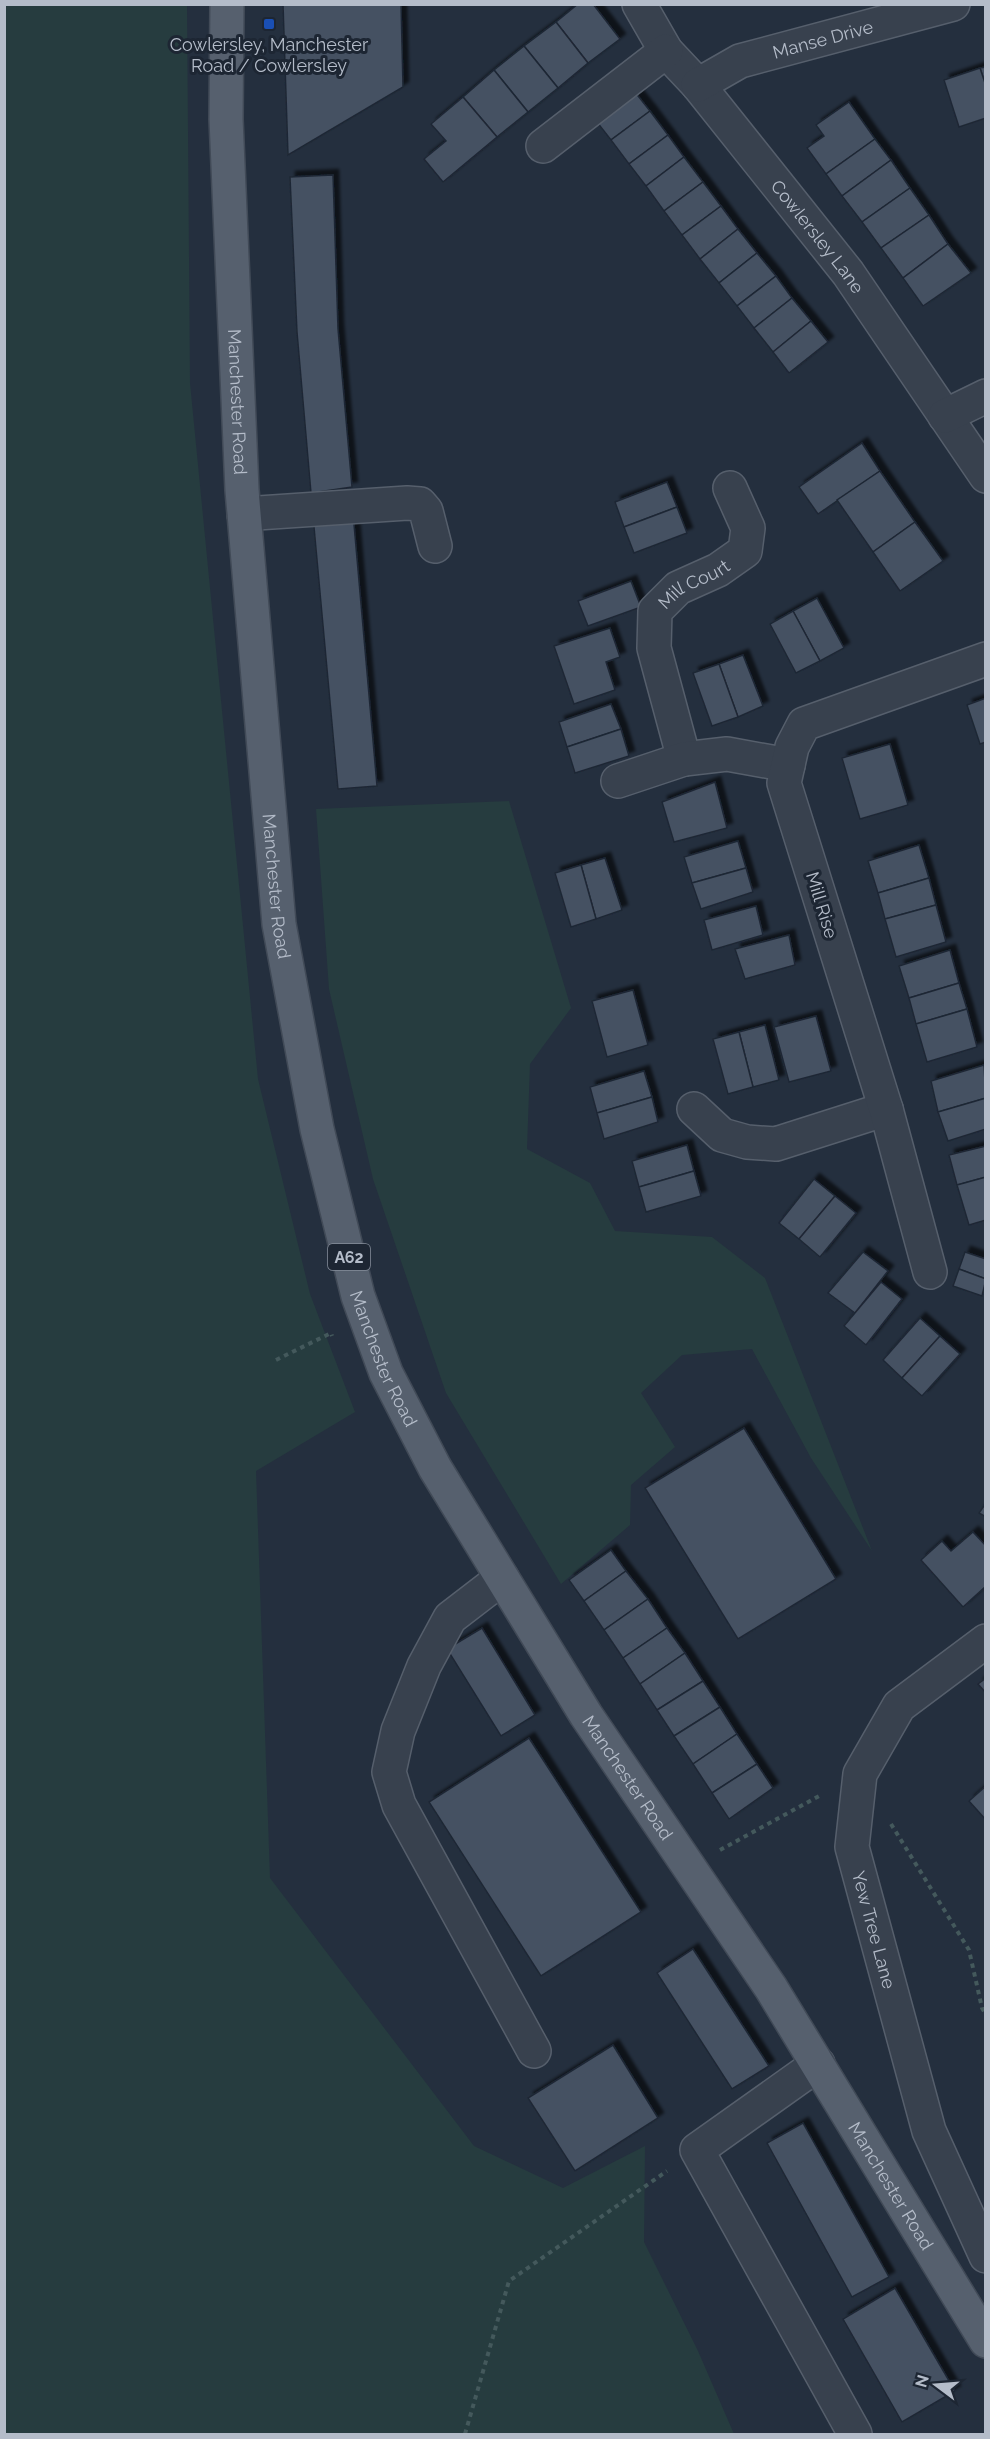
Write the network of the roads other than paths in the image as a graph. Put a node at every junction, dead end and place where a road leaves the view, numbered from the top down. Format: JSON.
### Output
{"nodes":[{"id":1,"x":227,"y":4,"type":"edge"},
{"id":2,"x":639,"y":4,"type":"edge"},
{"id":3,"x":952,"y":4,"type":"edge"},
{"id":4,"x":872,"y":14,"type":"edge"},
{"id":5,"x":666,"y":51,"type":"junction"},
{"id":6,"x":698,"y":85,"type":"junction"},
{"id":7,"x":543,"y":146,"type":"dead end"},
{"id":8,"x":986,"y":396,"type":"edge"},
{"id":9,"x":945,"y":416,"type":"junction"},
{"id":10,"x":986,"y":476,"type":"edge"},
{"id":11,"x":730,"y":488,"type":"dead end"},
{"id":12,"x":244,"y":514,"type":"junction"},
{"id":13,"x":435,"y":546,"type":"dead end"},
{"id":14,"x":986,"y":659,"type":"edge"},
{"id":15,"x":684,"y":759,"type":"junction"},
{"id":16,"x":788,"y":765,"type":"junction"},
{"id":17,"x":618,"y":781,"type":"dead end"},
{"id":18,"x":694,"y":1109,"type":"dead end"},
{"id":19,"x":886,"y":1109,"type":"junction"},
{"id":20,"x":930,"y":1272,"type":"dead end"},
{"id":21,"x":502,"y":1578,"type":"junction"},
{"id":22,"x":986,"y":1641,"type":"edge"},
{"id":23,"x":534,"y":2050,"type":"dead end"},
{"id":24,"x":818,"y":2064,"type":"junction"},
{"id":25,"x":986,"y":2256,"type":"edge"},
{"id":26,"x":986,"y":2341,"type":"edge"},
{"id":27,"x":855,"y":2434,"type":"edge"}],
"edges":[{"from":1,"to":12,"type":"main road","name":"Manchester Road","number":"A62"},
{"from":2,"to":5,"type":"street","name":"Cowlersley Lane"},
{"from":3,"to":4,"type":"street","name":"Manse Drive"},
{"from":4,"to":6,"type":"street","name":"Manse Drive"},
{"from":5,"to":6,"type":"street","name":"Cowlersley Lane"},
{"from":5,"to":7,"type":"street"},
{"from":6,"to":9,"type":"street","name":"Cowlersley Lane"},
{"from":8,"to":9,"type":"street"},
{"from":9,"to":10,"type":"street","name":"Cowlersley Lane"},
{"from":11,"to":15,"type":"street","name":"Mill Court"},
{"from":12,"to":13,"type":"street"},
{"from":12,"to":21,"type":"main road","name":"Manchester Road","number":"A62"},
{"from":14,"to":16,"type":"street","name":"Mill Rise"},
{"from":15,"to":16,"type":"street"},
{"from":15,"to":17,"type":"street"},
{"from":16,"to":19,"type":"street","name":"Mill Rise"},
{"from":18,"to":19,"type":"street"},
{"from":19,"to":20,"type":"street","name":"Mill Rise"},
{"from":21,"to":23,"type":"street"},
{"from":21,"to":24,"type":"main road","name":"Manchester Road","number":"A62"},
{"from":22,"to":25,"type":"street","name":"Yew Tree Lane"},
{"from":24,"to":26,"type":"main road","name":"Manchester Road","number":"A62"},
{"from":24,"to":27,"type":"street"}]}
